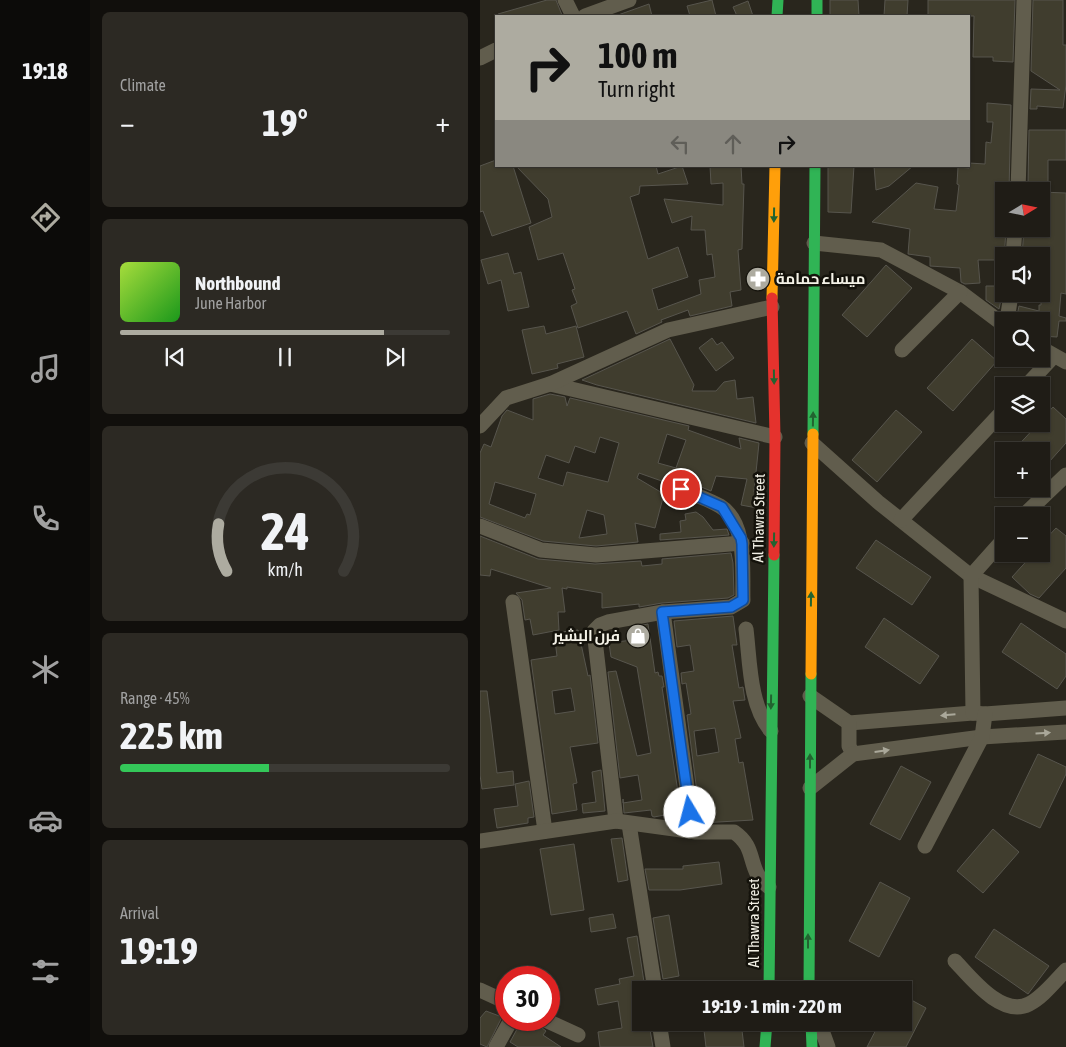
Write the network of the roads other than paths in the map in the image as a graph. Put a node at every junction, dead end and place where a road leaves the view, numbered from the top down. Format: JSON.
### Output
{"nodes":[{"id":1,"x":565,"y":0,"type":"edge"},
{"id":2,"x":629,"y":0,"type":"edge"},
{"id":3,"x":778,"y":0,"type":"edge"},
{"id":4,"x":817,"y":0,"type":"edge"},
{"id":5,"x":1024,"y":0,"type":"edge"},
{"id":6,"x":572,"y":15,"type":"edge"},
{"id":7,"x":588,"y":15,"type":"edge"},
{"id":8,"x":777,"y":15,"type":"edge"},
{"id":9,"x":817,"y":15,"type":"edge"},
{"id":10,"x":495,"y":50,"type":"edge"},
{"id":11,"x":480,"y":58,"type":"edge"},
{"id":12,"x":775,"y":167,"type":"edge"},
{"id":13,"x":815,"y":167,"type":"edge"},
{"id":14,"x":1018,"y":182,"type":"edge"},
{"id":15,"x":814,"y":244,"type":"junction"},
{"id":16,"x":960,"y":292,"type":"junction"},
{"id":17,"x":772,"y":307,"type":"junction"},
{"id":18,"x":995,"y":318,"type":"edge"},
{"id":19,"x":902,"y":350,"type":"dead end"},
{"id":20,"x":1060,"y":359,"type":"edge"},
{"id":21,"x":1037,"y":377,"type":"edge"},
{"id":22,"x":550,"y":384,"type":"junction"},
{"id":23,"x":995,"y":420,"type":"edge"},
{"id":24,"x":480,"y":426,"type":"edge"},
{"id":25,"x":775,"y":437,"type":"junction"},
{"id":26,"x":812,"y":443,"type":"junction"},
{"id":27,"x":1066,"y":475,"type":"edge"},
{"id":28,"x":681,"y":489,"type":"dead end"},
{"id":29,"x":1033,"y":507,"type":"edge"},
{"id":30,"x":901,"y":520,"type":"junction"},
{"id":31,"x":480,"y":526,"type":"edge"},
{"id":32,"x":742,"y":544,"type":"junction"},
{"id":33,"x":995,"y":549,"type":"edge"},
{"id":34,"x":971,"y":576,"type":"junction"},
{"id":35,"x":513,"y":602,"type":"dead end"},
{"id":36,"x":662,"y":612,"type":"junction"},
{"id":37,"x":1066,"y":622,"type":"edge"},
{"id":38,"x":746,"y":629,"type":"dead end"},
{"id":39,"x":810,"y":696,"type":"junction"},
{"id":40,"x":1066,"y":708,"type":"edge"},
{"id":41,"x":979,"y":713,"type":"junction"},
{"id":42,"x":849,"y":723,"type":"junction"},
{"id":43,"x":771,"y":731,"type":"junction"},
{"id":44,"x":1066,"y":732,"type":"edge"},
{"id":45,"x":982,"y":737,"type":"junction"},
{"id":46,"x":853,"y":754,"type":"junction"},
{"id":47,"x":810,"y":788,"type":"junction"},
{"id":48,"x":623,"y":823,"type":"junction"},
{"id":49,"x":545,"y":831,"type":"junction"},
{"id":50,"x":693,"y":831,"type":"junction"},
{"id":51,"x":480,"y":841,"type":"edge"},
{"id":52,"x":924,"y":846,"type":"dead end"},
{"id":53,"x":769,"y":887,"type":"junction"},
{"id":54,"x":954,"y":961,"type":"dead end"},
{"id":55,"x":1066,"y":970,"type":"edge"},
{"id":56,"x":653,"y":981,"type":"edge"},
{"id":57,"x":768,"y":981,"type":"edge"},
{"id":58,"x":809,"y":981,"type":"edge"},
{"id":59,"x":483,"y":995,"type":"edge"},
{"id":60,"x":495,"y":999,"type":"edge"},
{"id":61,"x":560,"y":1027,"type":"edge"},
{"id":62,"x":505,"y":1031,"type":"edge"},
{"id":63,"x":660,"y":1031,"type":"edge"},
{"id":64,"x":766,"y":1031,"type":"edge"},
{"id":65,"x":811,"y":1031,"type":"edge"},
{"id":66,"x":822,"y":1031,"type":"edge"},
{"id":67,"x":578,"y":1036,"type":"dead end"},
{"id":68,"x":496,"y":1047,"type":"edge"},
{"id":69,"x":662,"y":1047,"type":"edge"},
{"id":70,"x":765,"y":1047,"type":"edge"},
{"id":71,"x":812,"y":1047,"type":"edge"},
{"id":72,"x":828,"y":1047,"type":"edge"}],
"edges":[{"from":1,"to":6,"type":"street"},
{"from":2,"to":7,"type":"street"},
{"from":3,"to":8,"type":"main road"},
{"from":4,"to":9,"type":"main road"},
{"from":5,"to":14,"type":"street"},
{"from":10,"to":11,"type":"street"},
{"from":12,"to":17,"type":"main road","name":"Al Thawra Street","one_way":true},
{"from":13,"to":15,"type":"main road"},
{"from":15,"to":16,"type":"street"},
{"from":26,"to":15,"type":"main road","one_way":true},
{"from":16,"to":18,"type":"street"},
{"from":16,"to":19,"type":"street"},
{"from":17,"to":22,"type":"street"},
{"from":17,"to":25,"type":"main road","name":"Al Thawra Street","one_way":true},
{"from":20,"to":21,"type":"street"},
{"from":22,"to":24,"type":"street"},
{"from":22,"to":25,"type":"street"},
{"from":23,"to":30,"type":"street"},
{"from":25,"to":43,"type":"main road","name":"Al Thawra Street","one_way":true},
{"from":26,"to":30,"type":"street"},
{"from":39,"to":26,"type":"main road","one_way":true},
{"from":27,"to":29,"type":"street"},
{"from":28,"to":32,"type":"street"},
{"from":30,"to":34,"type":"street"},
{"from":31,"to":32,"type":"street"},
{"from":32,"to":36,"type":"street"},
{"from":33,"to":34,"type":"street"},
{"from":34,"to":37,"type":"street"},
{"from":34,"to":41,"type":"street"},
{"from":35,"to":49,"type":"street"},
{"from":36,"to":48,"type":"street"},
{"from":36,"to":50,"type":"street"},
{"from":38,"to":43,"type":"street"},
{"from":39,"to":42,"type":"street"},
{"from":47,"to":39,"type":"main road","one_way":true},
{"from":40,"to":41,"type":"street"},
{"from":41,"to":42,"type":"street","one_way":true},
{"from":41,"to":45,"type":"street"},
{"from":42,"to":46,"type":"street"},
{"from":43,"to":53,"type":"main road","name":"Al Thawra Street"},
{"from":45,"to":44,"type":"street","one_way":true},
{"from":46,"to":45,"type":"street","one_way":true},
{"from":45,"to":52,"type":"street"},
{"from":46,"to":47,"type":"street"},
{"from":58,"to":47,"type":"main road","one_way":true},
{"from":48,"to":49,"type":"street"},
{"from":48,"to":50,"type":"street"},
{"from":48,"to":56,"type":"street"},
{"from":49,"to":51,"type":"street"},
{"from":50,"to":53,"type":"street"},
{"from":53,"to":57,"type":"main road","name":"Al Thawra Street"},
{"from":54,"to":55,"type":"street"},
{"from":59,"to":60,"type":"street"},
{"from":61,"to":67,"type":"street"},
{"from":62,"to":68,"type":"street"},
{"from":63,"to":69,"type":"street"},
{"from":64,"to":70,"type":"main road"},
{"from":65,"to":71,"type":"main road"},
{"from":66,"to":72,"type":"street"}]}
